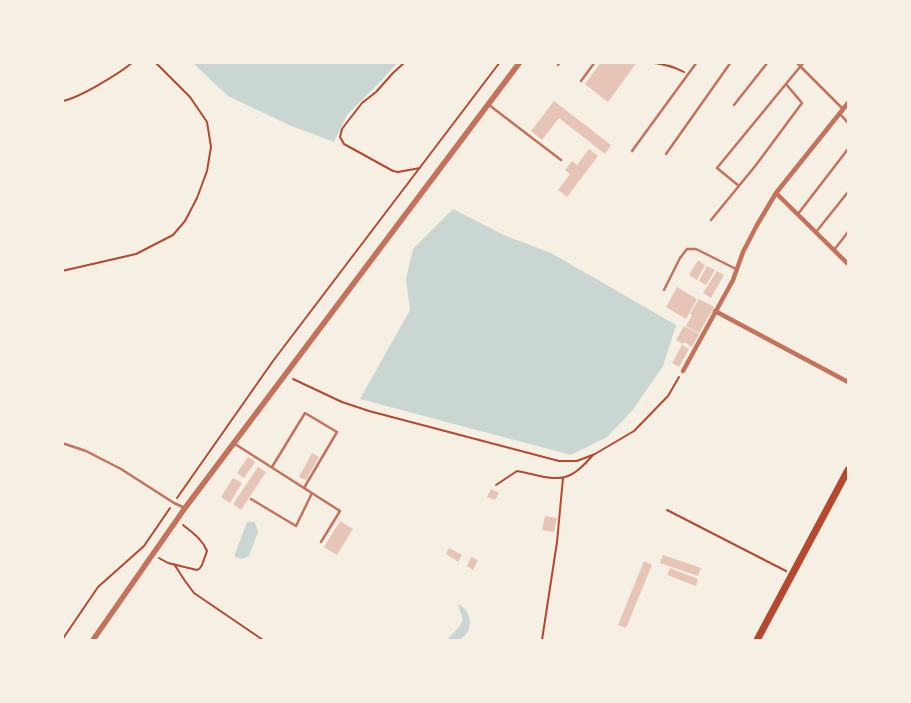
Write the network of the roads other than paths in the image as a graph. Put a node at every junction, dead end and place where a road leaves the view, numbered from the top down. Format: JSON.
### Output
{"nodes":[{"id":1,"x":520,"y":62,"type":"edge"},
{"id":2,"x":595,"y":62,"type":"edge"},
{"id":3,"x":697,"y":62,"type":"edge"},
{"id":4,"x":731,"y":62,"type":"edge"},
{"id":5,"x":768,"y":62,"type":"edge"},
{"id":6,"x":796,"y":62,"type":"edge"},
{"id":7,"x":804,"y":62,"type":"edge"},
{"id":8,"x":800,"y":68,"type":"junction"},
{"id":9,"x":581,"y":81,"type":"dead end"},
{"id":10,"x":786,"y":84,"type":"junction"},
{"id":11,"x":848,"y":103,"type":"edge"},
{"id":12,"x":489,"y":105,"type":"junction"},
{"id":13,"x":734,"y":105,"type":"dead end"},
{"id":14,"x":842,"y":111,"type":"junction"},
{"id":15,"x":848,"y":123,"type":"edge"},
{"id":16,"x":848,"y":149,"type":"edge"},
{"id":17,"x":632,"y":151,"type":"dead end"},
{"id":18,"x":666,"y":154,"type":"dead end"},
{"id":19,"x":561,"y":160,"type":"dead end"},
{"id":20,"x":739,"y":186,"type":"junction"},
{"id":21,"x":848,"y":192,"type":"edge"},
{"id":22,"x":776,"y":193,"type":"junction"},
{"id":23,"x":798,"y":214,"type":"junction"},
{"id":24,"x":711,"y":220,"type":"dead end"},
{"id":25,"x":816,"y":232,"type":"junction"},
{"id":26,"x":848,"y":232,"type":"edge"},
{"id":27,"x":834,"y":250,"type":"junction"},
{"id":28,"x":848,"y":264,"type":"edge"},
{"id":29,"x":736,"y":269,"type":"junction"},
{"id":30,"x":664,"y":290,"type":"dead end"},
{"id":31,"x":715,"y":311,"type":"junction"},
{"id":32,"x":683,"y":371,"type":"road end"},
{"id":33,"x":848,"y":382,"type":"edge"},
{"id":34,"x":62,"y":443,"type":"edge"},
{"id":35,"x":234,"y":444,"type":"junction"},
{"id":36,"x":272,"y":468,"type":"junction"},
{"id":37,"x":848,"y":470,"type":"edge"},
{"id":38,"x":304,"y":488,"type":"junction"},
{"id":39,"x":312,"y":493,"type":"junction"},
{"id":40,"x":251,"y":499,"type":"dead end"},
{"id":41,"x":185,"y":508,"type":"junction"},
{"id":42,"x":321,"y":542,"type":"dead end"},
{"id":43,"x":94,"y":640,"type":"edge"},
{"id":44,"x":757,"y":640,"type":"edge"}],
"edges":[{"from":1,"to":12,"type":"street"},
{"from":2,"to":9,"type":"lane"},
{"from":3,"to":17,"type":"lane"},
{"from":4,"to":18,"type":"lane"},
{"from":5,"to":13,"type":"lane"},
{"from":6,"to":8,"type":"lane"},
{"from":7,"to":8,"type":"lane"},
{"from":8,"to":10,"type":"lane"},
{"from":8,"to":14,"type":"lane"},
{"from":10,"to":20,"type":"lane"},
{"from":10,"to":20,"type":"lane"},
{"from":11,"to":14,"type":"street"},
{"from":12,"to":19,"type":"lane"},
{"from":12,"to":35,"type":"street"},
{"from":14,"to":15,"type":"lane"},
{"from":14,"to":22,"type":"street"},
{"from":16,"to":23,"type":"lane"},
{"from":20,"to":24,"type":"lane"},
{"from":21,"to":25,"type":"lane"},
{"from":22,"to":23,"type":"street"},
{"from":22,"to":29,"type":"street"},
{"from":23,"to":25,"type":"street"},
{"from":25,"to":27,"type":"street"},
{"from":26,"to":27,"type":"lane"},
{"from":27,"to":28,"type":"street"},
{"from":29,"to":30,"type":"lane"},
{"from":29,"to":31,"type":"street"},
{"from":31,"to":32,"type":"street"},
{"from":31,"to":33,"type":"street"},
{"from":34,"to":41,"type":"lane"},
{"from":35,"to":36,"type":"lane"},
{"from":35,"to":41,"type":"street"},
{"from":36,"to":38,"type":"lane"},
{"from":36,"to":38,"type":"lane"},
{"from":37,"to":44,"type":"main road"},
{"from":38,"to":39,"type":"lane"},
{"from":39,"to":40,"type":"lane"},
{"from":39,"to":42,"type":"lane"},
{"from":41,"to":43,"type":"street"}]}
